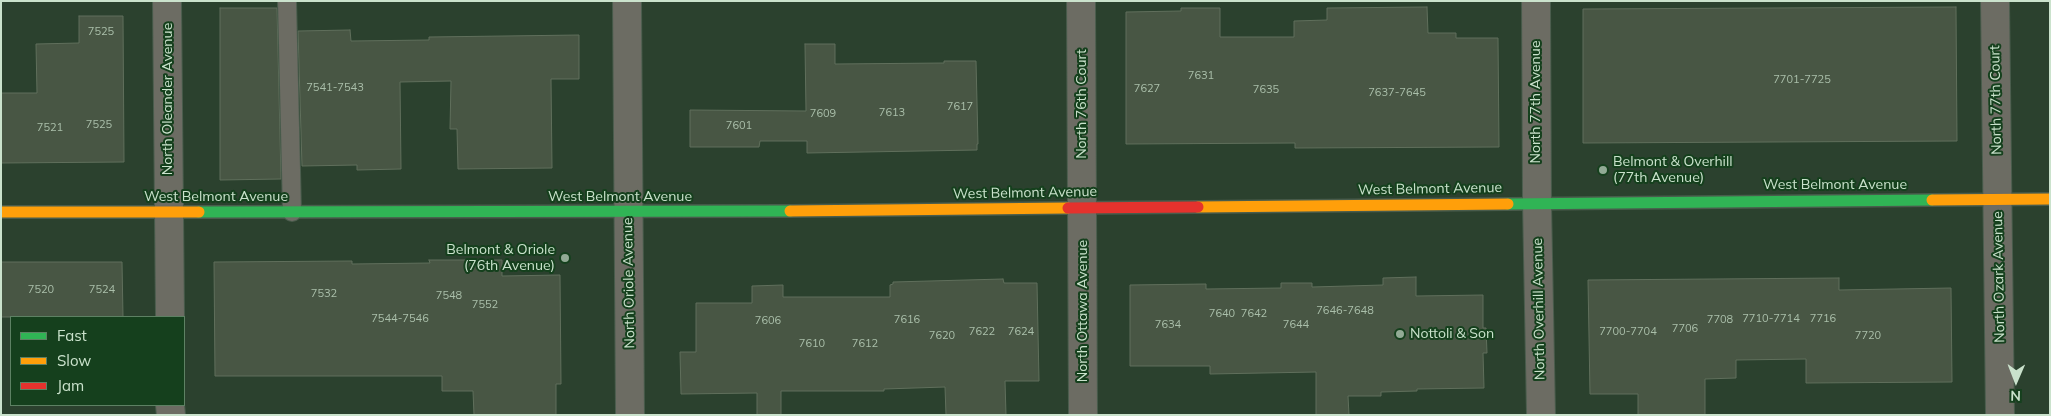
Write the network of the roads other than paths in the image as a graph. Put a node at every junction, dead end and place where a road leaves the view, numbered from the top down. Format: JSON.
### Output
{"nodes":[{"id":1,"x":167,"y":1,"type":"edge"},
{"id":2,"x":287,"y":1,"type":"edge"},
{"id":3,"x":627,"y":1,"type":"edge"},
{"id":4,"x":1081,"y":1,"type":"edge"},
{"id":5,"x":1536,"y":1,"type":"edge"},
{"id":6,"x":1995,"y":1,"type":"edge"},
{"id":7,"x":1998,"y":199,"type":"junction"},
{"id":8,"x":2050,"y":199,"type":"edge"},
{"id":9,"x":1537,"y":203,"type":"junction"},
{"id":10,"x":1082,"y":208,"type":"junction"},
{"id":11,"x":1,"y":212,"type":"edge"},
{"id":12,"x":168,"y":212,"type":"junction"},
{"id":13,"x":292,"y":212,"type":"junction"},
{"id":14,"x":628,"y":212,"type":"junction"},
{"id":15,"x":170,"y":316,"type":"edge"},
{"id":16,"x":630,"y":415,"type":"edge"},
{"id":17,"x":1083,"y":415,"type":"edge"},
{"id":18,"x":1541,"y":415,"type":"edge"},
{"id":19,"x":2000,"y":415,"type":"edge"}],
"edges":[{"from":1,"to":12,"type":"street","name":"North Oleander Avenue"},
{"from":2,"to":13,"type":"lane"},
{"from":3,"to":14,"type":"street","name":"North Oriole Avenue"},
{"from":4,"to":10,"type":"street","name":"North 76th Court"},
{"from":5,"to":9,"type":"street","name":"North 77th Avenue"},
{"from":6,"to":7,"type":"street","name":"North 77th Court"},
{"from":7,"to":8,"type":"main road","name":"West Belmont Avenue"},
{"from":7,"to":9,"type":"main road","name":"West Belmont Avenue"},
{"from":7,"to":19,"type":"street","name":"North Ozark Avenue"},
{"from":9,"to":10,"type":"main road","name":"West Belmont Avenue"},
{"from":9,"to":18,"type":"street","name":"North Overhill Avenue"},
{"from":10,"to":14,"type":"main road","name":"West Belmont Avenue"},
{"from":10,"to":17,"type":"street","name":"North Ottawa Avenue"},
{"from":11,"to":12,"type":"main road","name":"West Belmont Avenue"},
{"from":12,"to":13,"type":"main road","name":"West Belmont Avenue"},
{"from":12,"to":15,"type":"street","name":"North Oleander Avenue"},
{"from":13,"to":14,"type":"main road","name":"West Belmont Avenue"},
{"from":14,"to":16,"type":"street","name":"North Oriole Avenue"}]}
